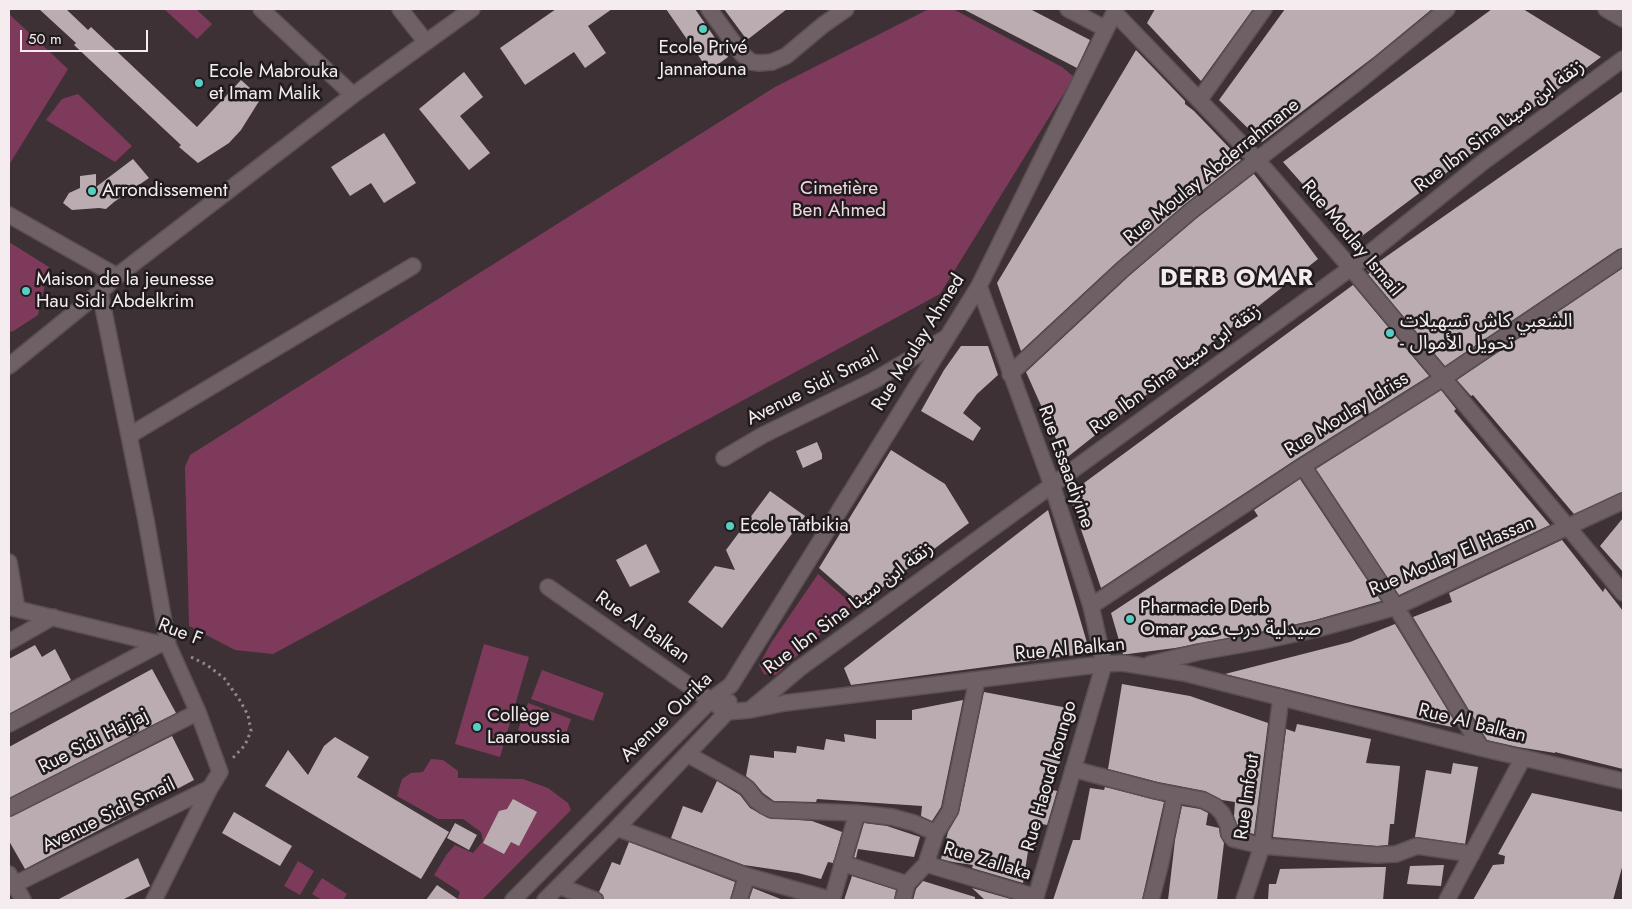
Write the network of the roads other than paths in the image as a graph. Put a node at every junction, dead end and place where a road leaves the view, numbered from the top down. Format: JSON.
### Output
{"nodes":[{"id":1,"x":261,"y":9,"type":"edge"},
{"id":2,"x":400,"y":9,"type":"edge"},
{"id":3,"x":472,"y":9,"type":"edge"},
{"id":4,"x":709,"y":9,"type":"edge"},
{"id":5,"x":846,"y":9,"type":"edge"},
{"id":6,"x":1068,"y":9,"type":"edge"},
{"id":7,"x":1264,"y":9,"type":"edge"},
{"id":8,"x":1447,"y":9,"type":"edge"},
{"id":9,"x":1606,"y":9,"type":"edge"},
{"id":10,"x":1115,"y":11,"type":"edge"},
{"id":11,"x":1623,"y":19,"type":"edge"},
{"id":12,"x":1106,"y":29,"type":"junction"},
{"id":13,"x":426,"y":42,"type":"junction"},
{"id":14,"x":1623,"y":59,"type":"edge"},
{"id":15,"x":353,"y":95,"type":"junction"},
{"id":16,"x":1200,"y":99,"type":"junction"},
{"id":17,"x":1257,"y":160,"type":"junction"},
{"id":18,"x":9,"y":215,"type":"edge"},
{"id":19,"x":1623,"y":258,"type":"edge"},
{"id":20,"x":413,"y":266,"type":"dead end"},
{"id":21,"x":1351,"y":268,"type":"junction"},
{"id":22,"x":117,"y":276,"type":"junction"},
{"id":23,"x":979,"y":286,"type":"junction"},
{"id":24,"x":100,"y":292,"type":"junction"},
{"id":25,"x":946,"y":338,"type":"junction"},
{"id":26,"x":9,"y":366,"type":"edge"},
{"id":27,"x":1010,"y":374,"type":"junction"},
{"id":28,"x":1442,"y":379,"type":"junction"},
{"id":29,"x":130,"y":435,"type":"junction"},
{"id":30,"x":724,"y":458,"type":"dead end"},
{"id":31,"x":1303,"y":466,"type":"junction"},
{"id":32,"x":1052,"y":485,"type":"junction"},
{"id":33,"x":1623,"y":501,"type":"edge"},
{"id":34,"x":1569,"y":528,"type":"junction"},
{"id":35,"x":9,"y":562,"type":"edge"},
{"id":36,"x":548,"y":587,"type":"dead end"},
{"id":37,"x":1623,"y":593,"type":"edge"},
{"id":38,"x":1091,"y":606,"type":"junction"},
{"id":39,"x":1396,"y":607,"type":"junction"},
{"id":40,"x":13,"y":608,"type":"edge"},
{"id":41,"x":53,"y":617,"type":"junction"},
{"id":42,"x":9,"y":642,"type":"edge"},
{"id":43,"x":164,"y":645,"type":"junction"},
{"id":44,"x":1104,"y":664,"type":"junction"},
{"id":45,"x":1144,"y":665,"type":"junction"},
{"id":46,"x":977,"y":680,"type":"junction"},
{"id":47,"x":731,"y":686,"type":"junction"},
{"id":48,"x":1281,"y":697,"type":"junction"},
{"id":49,"x":711,"y":700,"type":"junction"},
{"id":50,"x":750,"y":710,"type":"junction"},
{"id":51,"x":198,"y":712,"type":"junction"},
{"id":52,"x":728,"y":712,"type":"junction"},
{"id":53,"x":9,"y":724,"type":"edge"},
{"id":54,"x":1481,"y":748,"type":"junction"},
{"id":55,"x":687,"y":754,"type":"junction"},
{"id":56,"x":1523,"y":758,"type":"junction"},
{"id":57,"x":1073,"y":769,"type":"junction"},
{"id":58,"x":1623,"y":782,"type":"edge"},
{"id":59,"x":210,"y":788,"type":"junction"},
{"id":60,"x":1175,"y":795,"type":"junction"},
{"id":61,"x":9,"y":808,"type":"edge"},
{"id":62,"x":857,"y":813,"type":"junction"},
{"id":63,"x":617,"y":828,"type":"junction"},
{"id":64,"x":936,"y":833,"type":"junction"},
{"id":65,"x":1262,"y":846,"type":"junction"},
{"id":66,"x":1472,"y":854,"type":"junction"},
{"id":67,"x":842,"y":863,"type":"junction"},
{"id":68,"x":926,"y":864,"type":"junction"},
{"id":69,"x":747,"y":876,"type":"junction"},
{"id":70,"x":11,"y":882,"type":"edge"},
{"id":71,"x":908,"y":884,"type":"junction"},
{"id":72,"x":559,"y":886,"type":"junction"},
{"id":73,"x":1036,"y":899,"type":"edge"},
{"id":74,"x":23,"y":900,"type":"edge"},
{"id":75,"x":154,"y":900,"type":"edge"},
{"id":76,"x":513,"y":900,"type":"edge"},
{"id":77,"x":545,"y":900,"type":"edge"},
{"id":78,"x":595,"y":900,"type":"edge"},
{"id":79,"x":740,"y":900,"type":"edge"},
{"id":80,"x":832,"y":900,"type":"edge"},
{"id":81,"x":902,"y":900,"type":"edge"},
{"id":82,"x":1151,"y":900,"type":"edge"},
{"id":83,"x":1244,"y":900,"type":"edge"},
{"id":84,"x":1447,"y":900,"type":"edge"}],
"edges":[{"from":1,"to":15,"type":"street"},
{"from":2,"to":13,"type":"street"},
{"from":3,"to":13,"type":"street"},
{"from":4,"to":5,"type":"street"},
{"from":6,"to":12,"type":"street"},
{"from":7,"to":16,"type":"street"},
{"from":8,"to":17,"type":"street","name":"Rue Moulay Abderrahmane"},
{"from":9,"to":11,"type":"street"},
{"from":10,"to":12,"type":"street","name":"Rue Moulay Ahmed"},
{"from":10,"to":16,"type":"street","name":"Rue Moulay Ismail"},
{"from":12,"to":23,"type":"street","name":"Rue Moulay Ahmed"},
{"from":13,"to":15,"type":"street"},
{"from":14,"to":21,"type":"street","name":"Rue Ibn Sina زنقة ابن سينا"},
{"from":15,"to":22,"type":"street"},
{"from":16,"to":17,"type":"street","name":"Rue Moulay Ismail"},
{"from":17,"to":21,"type":"street","name":"Rue Moulay Ismail"},
{"from":17,"to":27,"type":"street","name":"Rue Moulay Abderrahmane"},
{"from":18,"to":22,"type":"street"},
{"from":19,"to":28,"type":"street","name":"Rue Moulay Idriss"},
{"from":20,"to":29,"type":"street"},
{"from":21,"to":28,"type":"street","name":"Rue Moulay Ismail"},
{"from":21,"to":32,"type":"street","name":"Rue Ibn Sina زنقة ابن سينا"},
{"from":22,"to":24,"type":"street"},
{"from":23,"to":25,"type":"street","name":"Rue Moulay Ahmed"},
{"from":23,"to":27,"type":"street","name":"Rue Essaadiyine"},
{"from":24,"to":26,"type":"street"},
{"from":24,"to":29,"type":"street"},
{"from":25,"to":30,"type":"street","name":"Avenue Sidi Smail"},
{"from":25,"to":47,"type":"street","name":"Rue Moulay Ahmed"},
{"from":27,"to":32,"type":"street","name":"Rue Essaadiyine"},
{"from":28,"to":31,"type":"street","name":"Rue Moulay Idriss"},
{"from":28,"to":34,"type":"street","name":"Rue Moulay Ismail"},
{"from":29,"to":43,"type":"street"},
{"from":31,"to":38,"type":"street","name":"Rue Moulay Idriss"},
{"from":31,"to":39,"type":"street"},
{"from":32,"to":38,"type":"street","name":"Rue Essaadiyine"},
{"from":32,"to":50,"type":"street","name":"Rue Ibn Sina زنقة ابن سينا"},
{"from":33,"to":34,"type":"street","name":"Rue Moulay El Hassan"},
{"from":34,"to":37,"type":"street","name":"Rue Moulay Ismail"},
{"from":34,"to":39,"type":"street","name":"Rue Moulay El Hassan"},
{"from":35,"to":40,"type":"street"},
{"from":36,"to":49,"type":"street","name":"Rue Al Balkan"},
{"from":38,"to":44,"type":"street","name":"Rue Essaadiyine"},
{"from":39,"to":45,"type":"street","name":"Rue Moulay El Hassan"},
{"from":39,"to":54,"type":"street"},
{"from":40,"to":41,"type":"street","name":"Rue F"},
{"from":41,"to":42,"type":"street"},
{"from":41,"to":43,"type":"street","name":"Rue F"},
{"from":43,"to":51,"type":"street"},
{"from":43,"to":53,"type":"street"},
{"from":44,"to":45,"type":"street","name":"Rue Al Balkan"},
{"from":44,"to":46,"type":"street","name":"Rue Al Balkan"},
{"from":44,"to":57,"type":"street","name":"Rue Haoud koungo"},
{"from":45,"to":48,"type":"street","name":"Rue Al Balkan"},
{"from":46,"to":50,"type":"street","name":"Rue Al Balkan"},
{"from":46,"to":64,"type":"street"},
{"from":47,"to":49,"type":"street","name":"Avenue Ourika"},
{"from":47,"to":52,"type":"street","name":"Avenue Ourika"},
{"from":48,"to":54,"type":"street","name":"Rue Al Balkan"},
{"from":48,"to":65,"type":"street","name":"Rue Imfout"},
{"from":49,"to":52,"type":"street","name":"Rue Al Balkan"},
{"from":49,"to":76,"type":"street","name":"Avenue Ourika"},
{"from":50,"to":52,"type":"street","name":"Rue Al Balkan"},
{"from":51,"to":59,"type":"street"},
{"from":51,"to":61,"type":"street","name":"Rue Sidi Hajjaj"},
{"from":52,"to":55,"type":"street","name":"Avenue Ourika"},
{"from":54,"to":56,"type":"street","name":"Rue Al Balkan"},
{"from":55,"to":62,"type":"street"},
{"from":55,"to":63,"type":"street","name":"Avenue Ourika"},
{"from":56,"to":58,"type":"street","name":"Rue Al Balkan"},
{"from":56,"to":66,"type":"street"},
{"from":57,"to":60,"type":"street"},
{"from":57,"to":73,"type":"street","name":"Rue Haoud koungo"},
{"from":59,"to":70,"type":"street","name":"Avenue Sidi Smail"},
{"from":59,"to":75,"type":"street"},
{"from":60,"to":65,"type":"street"},
{"from":60,"to":82,"type":"street"},
{"from":62,"to":64,"type":"street"},
{"from":62,"to":67,"type":"street"},
{"from":63,"to":69,"type":"street"},
{"from":63,"to":72,"type":"street","name":"Avenue Ourika"},
{"from":64,"to":68,"type":"street"},
{"from":65,"to":66,"type":"street"},
{"from":65,"to":83,"type":"street","name":"Rue Imfout"},
{"from":66,"to":84,"type":"street"},
{"from":67,"to":71,"type":"street"},
{"from":67,"to":80,"type":"street"},
{"from":68,"to":71,"type":"street"},
{"from":68,"to":73,"type":"street","name":"Rue Zallaka"},
{"from":69,"to":79,"type":"street"},
{"from":69,"to":80,"type":"street"},
{"from":70,"to":74,"type":"street"},
{"from":71,"to":81,"type":"street"},
{"from":72,"to":77,"type":"street","name":"Avenue Ourika"},
{"from":72,"to":78,"type":"street"}]}
